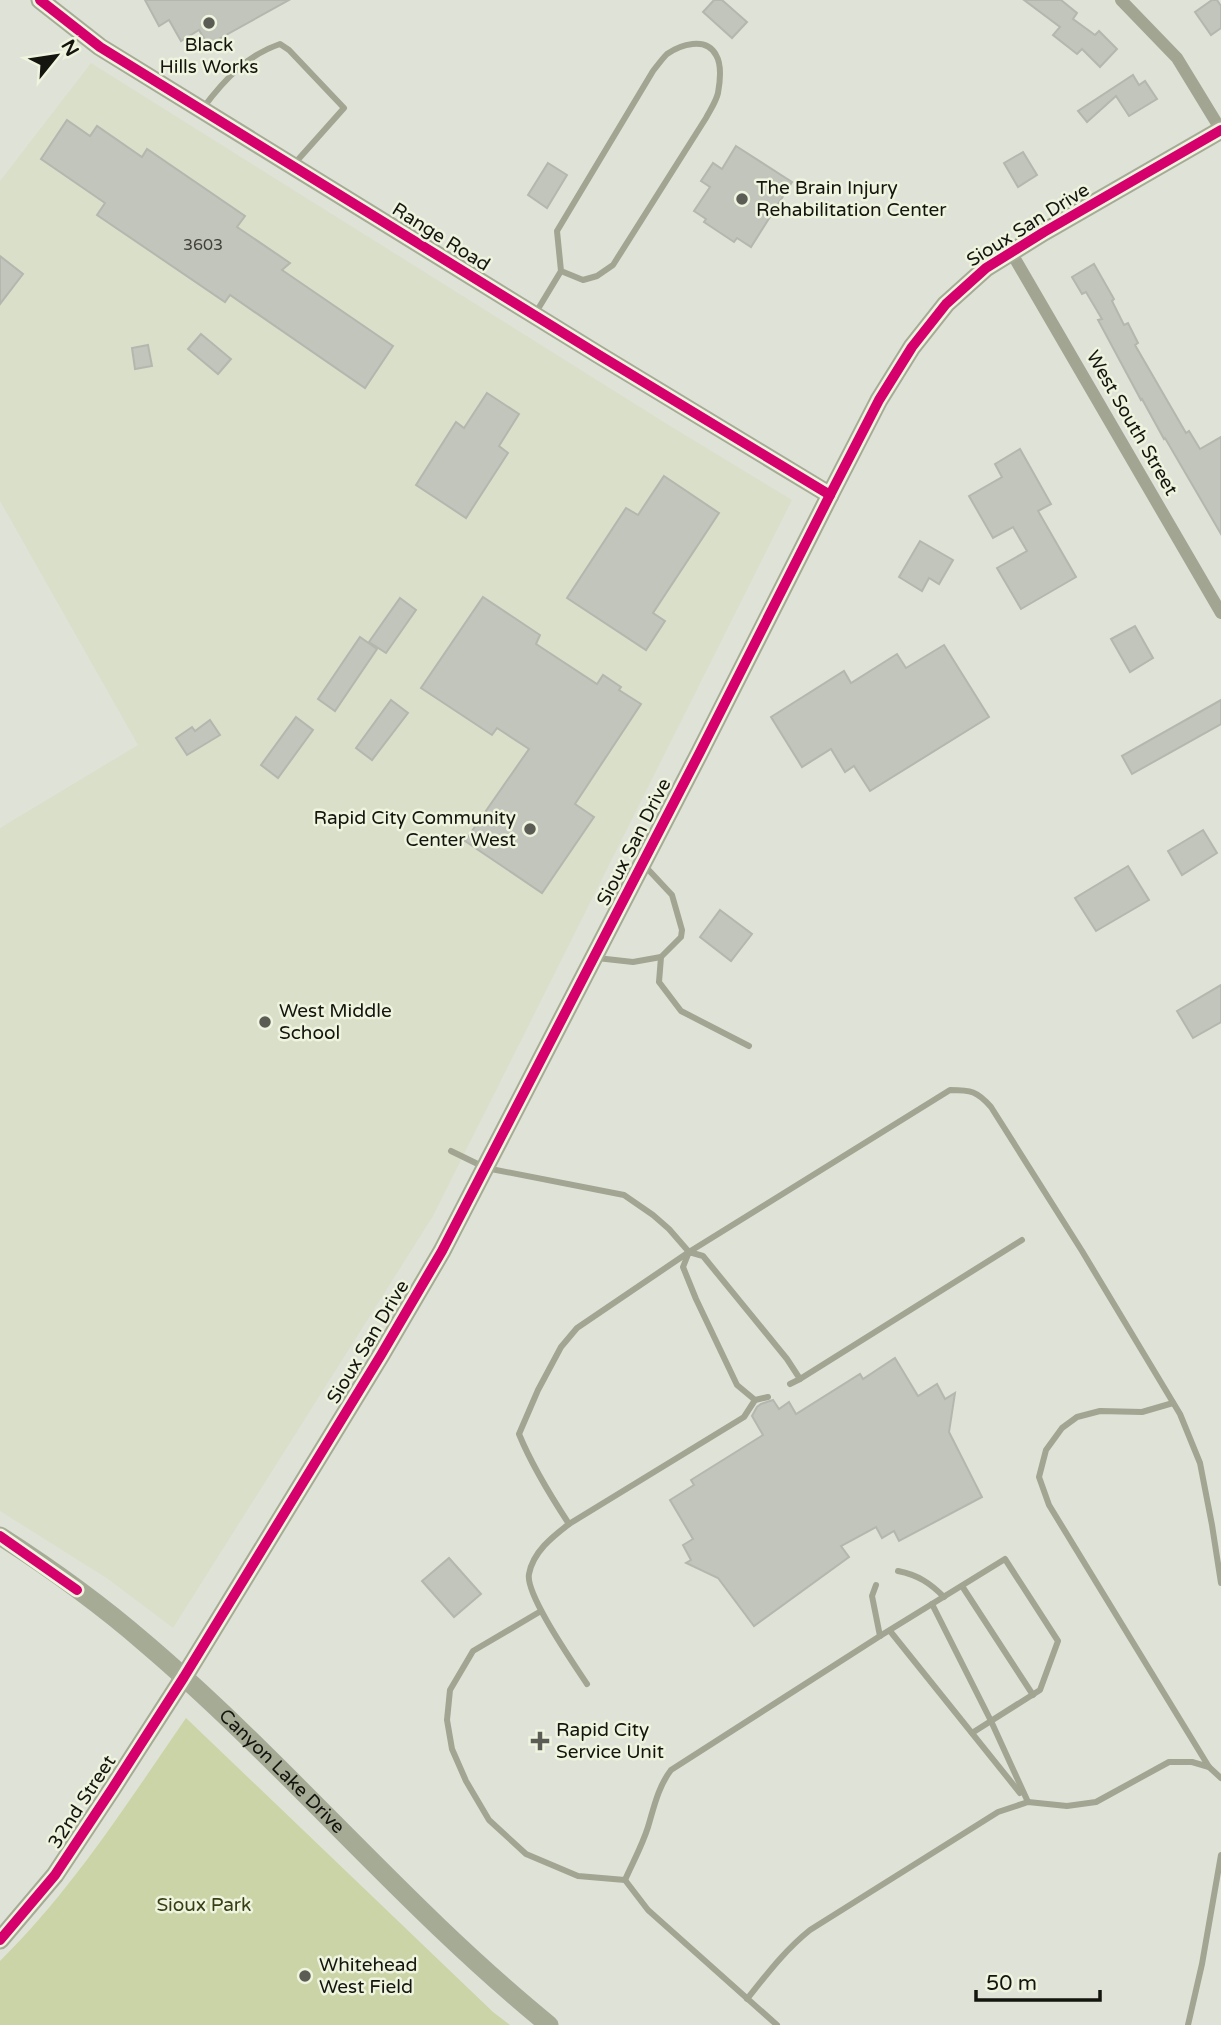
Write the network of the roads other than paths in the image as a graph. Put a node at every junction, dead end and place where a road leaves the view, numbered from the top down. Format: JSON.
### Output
{"nodes":[{"id":1,"x":40,"y":0,"type":"edge"},
{"id":2,"x":1121,"y":0,"type":"edge"},
{"id":3,"x":202,"y":109,"type":"junction"},
{"id":4,"x":1221,"y":130,"type":"edge"},
{"id":5,"x":293,"y":166,"type":"junction"},
{"id":6,"x":1011,"y":252,"type":"junction"},
{"id":7,"x":561,"y":271,"type":"junction"},
{"id":8,"x":534,"y":315,"type":"junction"},
{"id":9,"x":830,"y":495,"type":"junction"},
{"id":10,"x":1221,"y":613,"type":"edge"},
{"id":11,"x":642,"y":863,"type":"junction"},
{"id":12,"x":594,"y":957,"type":"junction"},
{"id":13,"x":661,"y":957,"type":"junction"},
{"id":14,"x":749,"y":1046,"type":"dead end"},
{"id":15,"x":451,"y":1152,"type":"dead end"},
{"id":16,"x":486,"y":1168,"type":"junction"},
{"id":17,"x":1022,"y":1240,"type":"dead end"},
{"id":18,"x":689,"y":1252,"type":"junction"},
{"id":19,"x":800,"y":1379,"type":"junction"},
{"id":20,"x":790,"y":1384,"type":"dead end"},
{"id":21,"x":768,"y":1397,"type":"dead end"},
{"id":22,"x":755,"y":1400,"type":"junction"},
{"id":23,"x":1173,"y":1403,"type":"junction"},
{"id":24,"x":569,"y":1524,"type":"junction"},
{"id":25,"x":0,"y":1536,"type":"edge"},
{"id":26,"x":898,"y":1572,"type":"dead end"},
{"id":27,"x":1221,"y":1583,"type":"edge"},
{"id":28,"x":876,"y":1585,"type":"dead end"},
{"id":29,"x":962,"y":1586,"type":"junction"},
{"id":30,"x":944,"y":1597,"type":"junction"},
{"id":31,"x":932,"y":1604,"type":"junction"},
{"id":32,"x":541,"y":1611,"type":"junction"},
{"id":33,"x":890,"y":1631,"type":"junction"},
{"id":34,"x":880,"y":1636,"type":"junction"},
{"id":35,"x":184,"y":1677,"type":"junction"},
{"id":36,"x":587,"y":1684,"type":"dead end"},
{"id":37,"x":1033,"y":1695,"type":"junction"},
{"id":38,"x":991,"y":1721,"type":"junction"},
{"id":39,"x":972,"y":1733,"type":"junction"},
{"id":40,"x":1209,"y":1766,"type":"junction"},
{"id":41,"x":1221,"y":1778,"type":"edge"},
{"id":42,"x":1028,"y":1802,"type":"junction"},
{"id":43,"x":1221,"y":1855,"type":"edge"},
{"id":44,"x":625,"y":1880,"type":"junction"},
{"id":45,"x":0,"y":1940,"type":"edge"},
{"id":46,"x":747,"y":1999,"type":"junction"},
{"id":47,"x":549,"y":2025,"type":"edge"},
{"id":48,"x":777,"y":2025,"type":"edge"},
{"id":49,"x":1188,"y":2025,"type":"edge"}],
"edges":[{"from":1,"to":3,"type":"street","name":"Range Road"},
{"from":2,"to":4,"type":"street"},
{"from":3,"to":5,"type":"street","name":"Range Road"},
{"from":3,"to":5,"type":"lane"},
{"from":4,"to":6,"type":"street","name":"Sioux San Drive"},
{"from":5,"to":8,"type":"street","name":"Range Road"},
{"from":6,"to":9,"type":"street","name":"Sioux San Drive"},
{"from":6,"to":10,"type":"street","name":"West South Street"},
{"from":7,"to":7,"type":"lane"},
{"from":7,"to":8,"type":"lane"},
{"from":8,"to":9,"type":"street","name":"Range Road"},
{"from":9,"to":11,"type":"street","name":"Sioux San Drive"},
{"from":11,"to":12,"type":"street","name":"Sioux San Drive"},
{"from":11,"to":13,"type":"lane"},
{"from":12,"to":13,"type":"lane"},
{"from":12,"to":16,"type":"street","name":"Sioux San Drive"},
{"from":13,"to":14,"type":"lane"},
{"from":15,"to":16,"type":"lane"},
{"from":16,"to":18,"type":"lane"},
{"from":16,"to":35,"type":"street","name":"Sioux San Drive"},
{"from":17,"to":19,"type":"lane"},
{"from":18,"to":19,"type":"lane"},
{"from":18,"to":22,"type":"lane"},
{"from":18,"to":23,"type":"lane"},
{"from":18,"to":24,"type":"lane"},
{"from":19,"to":20,"type":"lane"},
{"from":21,"to":22,"type":"lane"},
{"from":22,"to":24,"type":"lane"},
{"from":23,"to":27,"type":"lane"},
{"from":23,"to":40,"type":"lane"},
{"from":24,"to":32,"type":"lane"},
{"from":25,"to":35,"type":"street","name":"Canyon Lake Drive"},
{"from":26,"to":30,"type":"lane"},
{"from":28,"to":34,"type":"lane"},
{"from":29,"to":30,"type":"lane"},
{"from":29,"to":37,"type":"lane"},
{"from":29,"to":37,"type":"lane"},
{"from":30,"to":31,"type":"lane"},
{"from":31,"to":33,"type":"lane"},
{"from":31,"to":38,"type":"lane"},
{"from":32,"to":36,"type":"lane"},
{"from":32,"to":44,"type":"lane"},
{"from":33,"to":34,"type":"lane"},
{"from":33,"to":39,"type":"lane"},
{"from":34,"to":44,"type":"lane"},
{"from":35,"to":45,"type":"street","name":"32nd Street"},
{"from":35,"to":47,"type":"street","name":"Canyon Lake Drive"},
{"from":37,"to":38,"type":"lane"},
{"from":38,"to":39,"type":"lane"},
{"from":38,"to":42,"type":"lane"},
{"from":39,"to":42,"type":"lane"},
{"from":40,"to":41,"type":"lane"},
{"from":40,"to":42,"type":"lane"},
{"from":42,"to":46,"type":"lane"},
{"from":43,"to":49,"type":"lane"},
{"from":44,"to":46,"type":"lane"},
{"from":46,"to":48,"type":"lane"}]}
